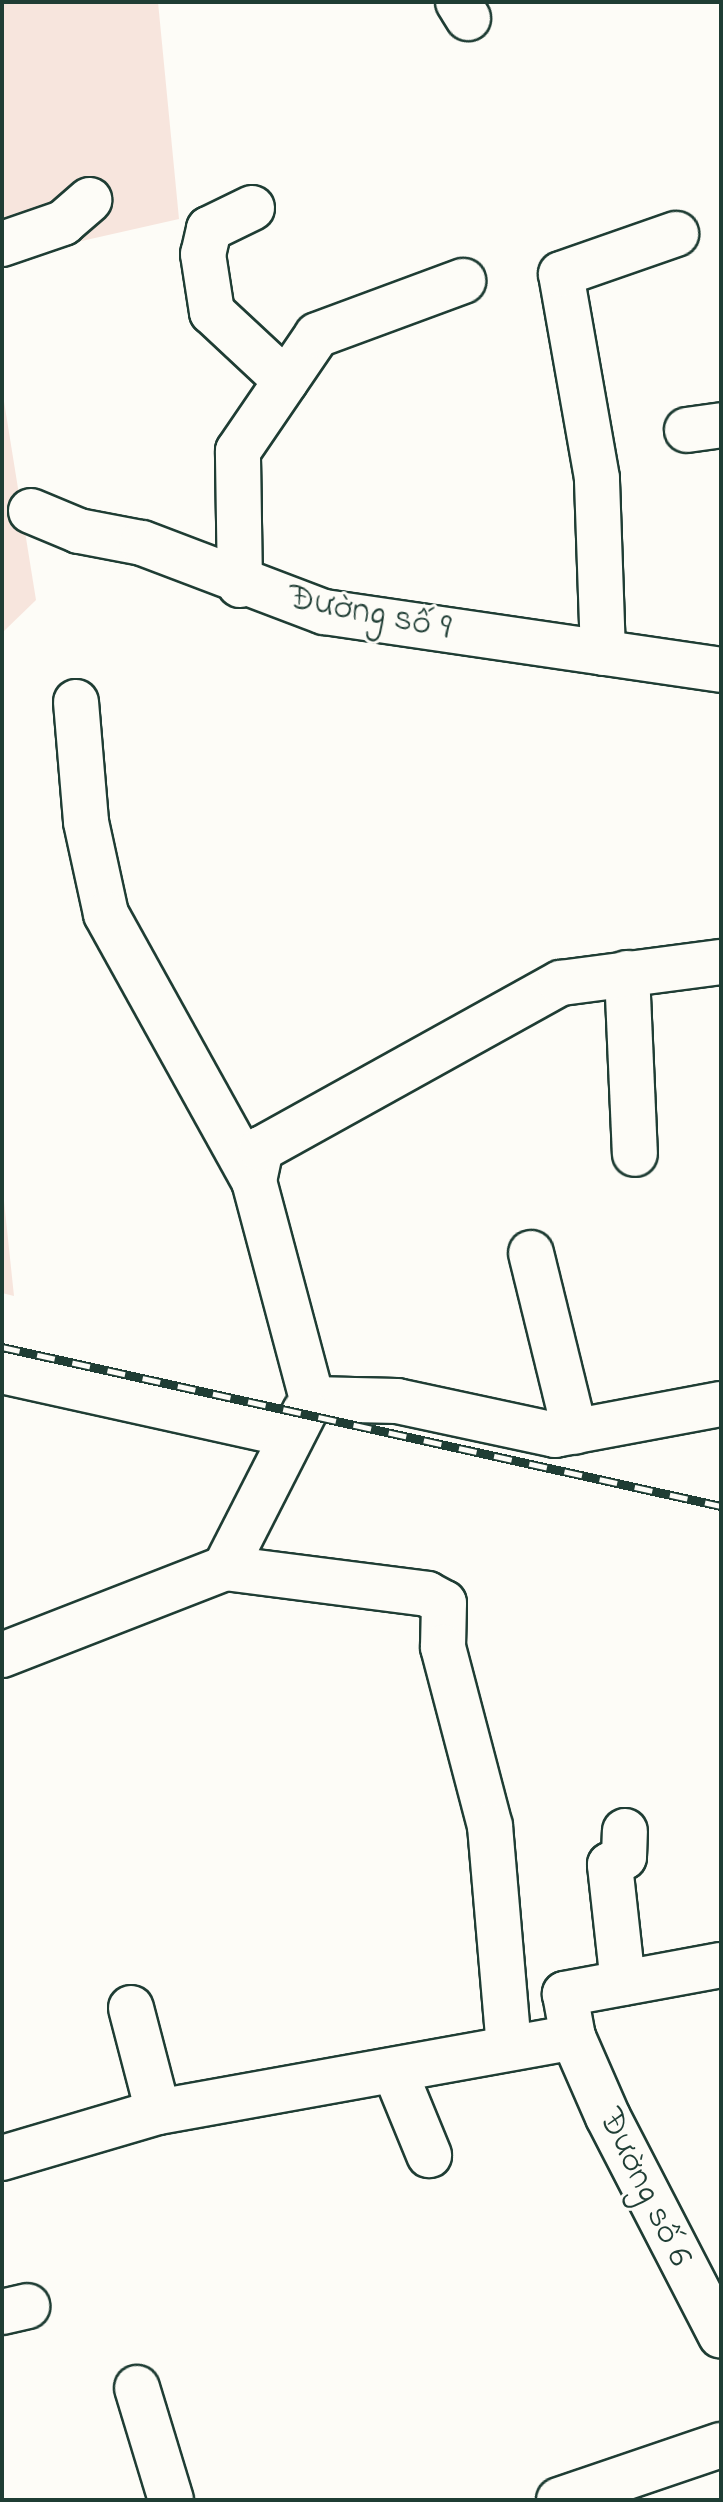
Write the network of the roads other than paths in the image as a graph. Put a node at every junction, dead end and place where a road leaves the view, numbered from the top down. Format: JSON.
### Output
{"nodes":[{"id":1,"x":89,"y":200,"type":"dead end"},
{"id":2,"x":252,"y":208,"type":"dead end"},
{"id":3,"x":676,"y":234,"type":"dead end"},
{"id":4,"x":2,"y":244,"type":"edge"},
{"id":5,"x":463,"y":281,"type":"dead end"},
{"id":6,"x":286,"y":381,"type":"junction"},
{"id":7,"x":31,"y":511,"type":"dead end"},
{"id":8,"x":240,"y":585,"type":"junction"},
{"id":9,"x":603,"y":653,"type":"junction"},
{"id":10,"x":721,"y":670,"type":"edge"},
{"id":11,"x":76,"y":702,"type":"dead end"},
{"id":12,"x":721,"y":962,"type":"edge"},
{"id":13,"x":627,"y":973,"type":"junction"},
{"id":14,"x":635,"y":1154,"type":"dead end"},
{"id":15,"x":254,"y":1181,"type":"junction"},
{"id":16,"x":531,"y":1253,"type":"dead end"},
{"id":17,"x":2,"y":1371,"type":"edge"},
{"id":18,"x":721,"y":1404,"type":"edge"},
{"id":19,"x":297,"y":1426,"type":"junction"},
{"id":20,"x":575,"y":1432,"type":"junction"},
{"id":21,"x":229,"y":1560,"type":"junction"},
{"id":22,"x":2,"y":1655,"type":"edge"},
{"id":23,"x":625,"y":1831,"type":"dead end"},
{"id":24,"x":721,"y":1965,"type":"edge"},
{"id":25,"x":623,"y":1983,"type":"junction"},
{"id":26,"x":131,"y":2008,"type":"dead end"},
{"id":27,"x":573,"y":2037,"type":"junction"},
{"id":28,"x":509,"y":2047,"type":"junction"},
{"id":29,"x":395,"y":2072,"type":"junction"},
{"id":30,"x":158,"y":2112,"type":"junction"},
{"id":31,"x":429,"y":2155,"type":"dead end"},
{"id":32,"x":2,"y":2158,"type":"edge"},
{"id":33,"x":721,"y":2336,"type":"edge"},
{"id":34,"x":137,"y":2388,"type":"dead end"},
{"id":35,"x":721,"y":2445,"type":"edge"},
{"id":36,"x":171,"y":2500,"type":"edge"},
{"id":37,"x":559,"y":2500,"type":"edge"}],
"edges":[{"from":1,"to":4,"type":"street"},
{"from":2,"to":6,"type":"street"},
{"from":3,"to":9,"type":"street"},
{"from":5,"to":6,"type":"street"},
{"from":6,"to":8,"type":"street"},
{"from":7,"to":8,"type":"street","name":"Đường số 9"},
{"from":8,"to":9,"type":"street","name":"Đường số 9"},
{"from":9,"to":10,"type":"street","name":"Đường số 9"},
{"from":11,"to":15,"type":"street"},
{"from":12,"to":13,"type":"street"},
{"from":13,"to":14,"type":"street"},
{"from":13,"to":15,"type":"street"},
{"from":15,"to":19,"type":"street"},
{"from":16,"to":20,"type":"street"},
{"from":17,"to":19,"type":"street"},
{"from":18,"to":20,"type":"street"},
{"from":19,"to":20,"type":"street"},
{"from":19,"to":21,"type":"street"},
{"from":21,"to":22,"type":"street"},
{"from":21,"to":28,"type":"street"},
{"from":23,"to":25,"type":"street"},
{"from":24,"to":25,"type":"street"},
{"from":25,"to":27,"type":"street","name":"Đường số 6"},
{"from":26,"to":30,"type":"street"},
{"from":27,"to":28,"type":"street"},
{"from":27,"to":33,"type":"street","name":"Đường số 6"},
{"from":28,"to":29,"type":"street"},
{"from":29,"to":30,"type":"street"},
{"from":29,"to":31,"type":"street"},
{"from":30,"to":32,"type":"street"},
{"from":34,"to":36,"type":"street"},
{"from":35,"to":37,"type":"street"}]}
